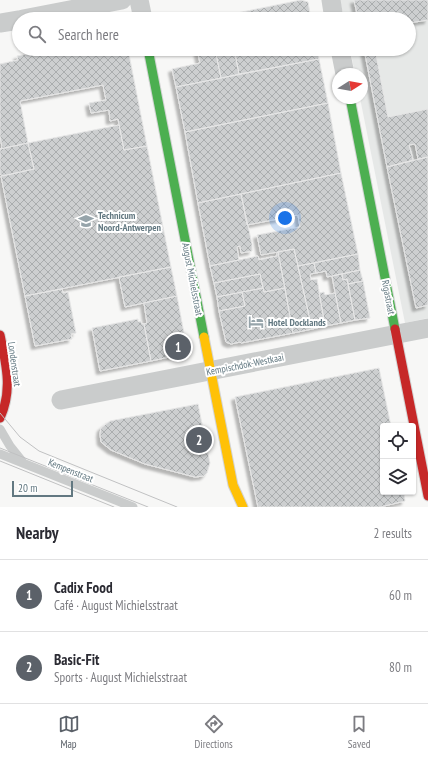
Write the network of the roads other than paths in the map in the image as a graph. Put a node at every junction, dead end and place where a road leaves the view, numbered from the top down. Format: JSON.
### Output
{"nodes":[{"id":1,"x":122,"y":0,"type":"edge"},
{"id":2,"x":139,"y":0,"type":"edge"},
{"id":3,"x":331,"y":0,"type":"edge"},
{"id":4,"x":59,"y":12,"type":"edge"},
{"id":5,"x":142,"y":12,"type":"edge"},
{"id":6,"x":333,"y":12,"type":"edge"},
{"id":7,"x":12,"y":21,"type":"edge"},
{"id":8,"x":0,"y":23,"type":"edge"},
{"id":9,"x":149,"y":56,"type":"edge"},
{"id":10,"x":341,"y":56,"type":"edge"},
{"id":11,"x":344,"y":68,"type":"edge"},
{"id":12,"x":351,"y":104,"type":"edge"},
{"id":13,"x":428,"y":328,"type":"edge"},
{"id":14,"x":396,"y":334,"type":"junction"},
{"id":15,"x":0,"y":336,"type":"edge"},
{"id":16,"x":211,"y":371,"type":"junction"},
{"id":17,"x":61,"y":400,"type":"dead end"},
{"id":18,"x":0,"y":418,"type":"edge"},
{"id":19,"x":0,"y":429,"type":"edge"},
{"id":20,"x":0,"y":454,"type":"edge"},
{"id":21,"x":23,"y":462,"type":"junction"},
{"id":22,"x":428,"y":496,"type":"edge"},
{"id":23,"x":133,"y":507,"type":"edge"},
{"id":24,"x":243,"y":507,"type":"edge"}],
"edges":[{"from":1,"to":4,"type":"street"},
{"from":2,"to":5,"type":"street"},
{"from":3,"to":6,"type":"street"},
{"from":7,"to":8,"type":"street"},
{"from":9,"to":16,"type":"street","name":"August Michielsstraat"},
{"from":10,"to":11,"type":"street"},
{"from":12,"to":14,"type":"street","name":"Rigastraat"},
{"from":13,"to":14,"type":"street","name":"Kempischdok-Westkaai"},
{"from":14,"to":16,"type":"street","name":"Kempischdok-Westkaai"},
{"from":14,"to":22,"type":"street","name":"Rigastraat"},
{"from":15,"to":18,"type":"street","name":"Londenstraat"},
{"from":16,"to":17,"type":"street","name":"Kempischdok-Westkaai"},
{"from":16,"to":24,"type":"street","name":"August Michielsstraat"},
{"from":19,"to":21,"type":"lane"},
{"from":20,"to":21,"type":"lane","name":"Kempenstraat"},
{"from":21,"to":23,"type":"lane","name":"Kempenstraat"}]}
